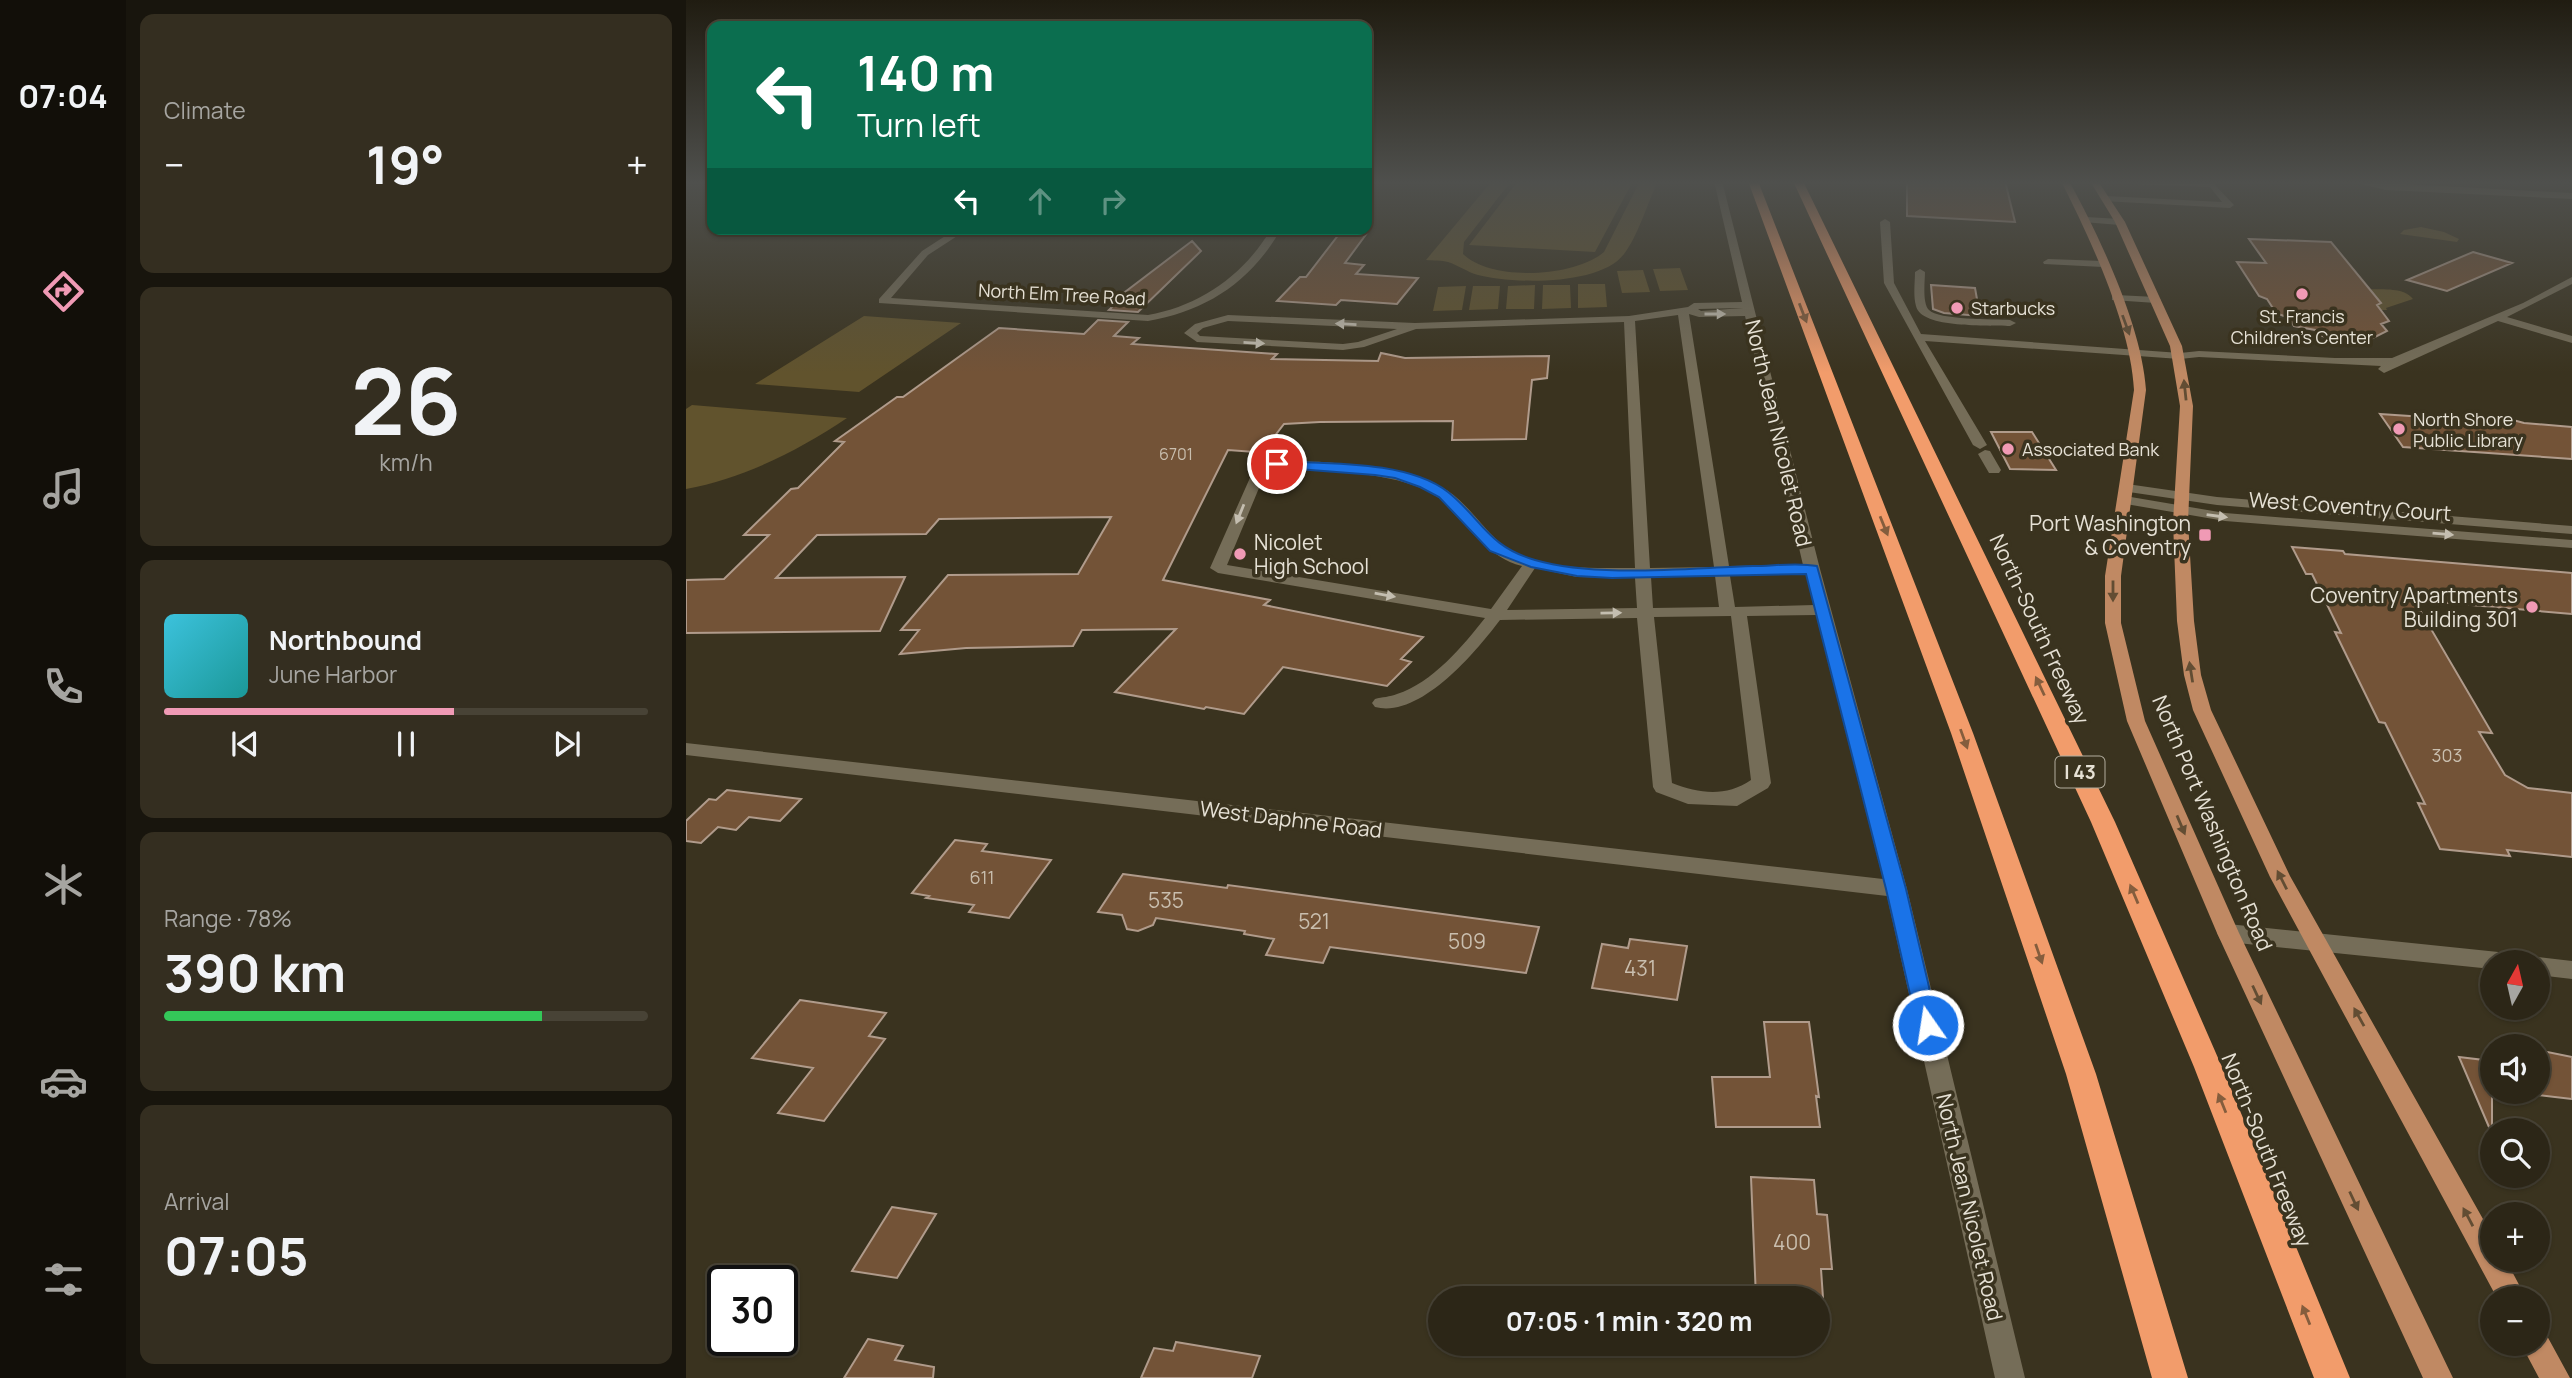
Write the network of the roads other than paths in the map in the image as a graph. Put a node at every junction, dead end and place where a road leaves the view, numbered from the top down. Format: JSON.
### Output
{"nodes":[{"id":1,"x":938,"y":245,"type":"edge"},
{"id":2,"x":1263,"y":245,"type":"edge"},
{"id":3,"x":1734,"y":245,"type":"edge"},
{"id":4,"x":1776,"y":245,"type":"edge"},
{"id":5,"x":1829,"y":245,"type":"edge"},
{"id":6,"x":1887,"y":245,"type":"edge"},
{"id":7,"x":2096,"y":245,"type":"edge"},
{"id":8,"x":2131,"y":245,"type":"edge"},
{"id":9,"x":2048,"y":262,"type":"dead end"},
{"id":10,"x":2103,"y":264,"type":"junction"},
{"id":11,"x":1920,"y":272,"type":"dead end"},
{"id":12,"x":2572,"y":280,"type":"edge"},
{"id":13,"x":2116,"y":298,"type":"junction"},
{"id":14,"x":2156,"y":300,"type":"junction"},
{"id":15,"x":1749,"y":309,"type":"junction"},
{"id":16,"x":1687,"y":311,"type":"junction"},
{"id":17,"x":2498,"y":318,"type":"junction"},
{"id":18,"x":1629,"y":319,"type":"junction"},
{"id":19,"x":2010,"y":323,"type":"dead end"},
{"id":20,"x":1415,"y":326,"type":"junction"},
{"id":21,"x":1917,"y":337,"type":"junction"},
{"id":22,"x":2572,"y":340,"type":"edge"},
{"id":23,"x":2136,"y":352,"type":"junction"},
{"id":24,"x":2180,"y":356,"type":"junction"},
{"id":25,"x":1994,"y":470,"type":"dead end"},
{"id":26,"x":2126,"y":494,"type":"junction"},
{"id":27,"x":2181,"y":503,"type":"junction"},
{"id":28,"x":2572,"y":530,"type":"edge"},
{"id":29,"x":2572,"y":544,"type":"edge"},
{"id":30,"x":1531,"y":563,"type":"junction"},
{"id":31,"x":1812,"y":569,"type":"junction"},
{"id":32,"x":1722,"y":571,"type":"junction"},
{"id":33,"x":1643,"y":573,"type":"junction"},
{"id":34,"x":1822,"y":610,"type":"junction"},
{"id":35,"x":1733,"y":611,"type":"junction"},
{"id":36,"x":1645,"y":613,"type":"junction"},
{"id":37,"x":1498,"y":615,"type":"junction"},
{"id":38,"x":1381,"y":703,"type":"dead end"},
{"id":39,"x":686,"y":749,"type":"edge"},
{"id":40,"x":1896,"y":889,"type":"junction"},
{"id":41,"x":2228,"y":933,"type":"junction"},
{"id":42,"x":2315,"y":940,"type":"junction"},
{"id":43,"x":2480,"y":959,"type":"edge"},
{"id":44,"x":2550,"y":967,"type":"edge"},
{"id":45,"x":2572,"y":970,"type":"edge"},
{"id":46,"x":2505,"y":1286,"type":"edge"},
{"id":47,"x":2542,"y":1356,"type":"edge"},
{"id":48,"x":2010,"y":1378,"type":"edge"},
{"id":49,"x":2170,"y":1378,"type":"edge"},
{"id":50,"x":2332,"y":1378,"type":"edge"},
{"id":51,"x":2438,"y":1378,"type":"edge"},
{"id":52,"x":2554,"y":1378,"type":"edge"}],
"edges":[{"from":1,"to":2,"type":"street","name":"North Elm Tree Road"},
{"from":3,"to":15,"type":"street","name":"North Jean Nicolet Road"},
{"from":4,"to":49,"type":"highway","one_way":true},
{"from":50,"to":5,"type":"highway","name":"North-South Freeway","number":"I 43","one_way":true},
{"from":6,"to":21,"type":"street"},
{"from":7,"to":10,"type":"main road","name":"North Port Washington Road"},
{"from":8,"to":14,"type":"main road","name":"North Port Washington Road"},
{"from":9,"to":10,"type":"street"},
{"from":10,"to":13,"type":"main road","name":"North Port Washington Road"},
{"from":11,"to":19,"type":"street"},
{"from":12,"to":17,"type":"street"},
{"from":13,"to":14,"type":"street"},
{"from":13,"to":23,"type":"main road","name":"North Port Washington Road","one_way":true},
{"from":14,"to":24,"type":"main road","name":"North Port Washington Road"},
{"from":15,"to":16,"type":"street"},
{"from":15,"to":31,"type":"street","name":"North Jean Nicolet Road"},
{"from":16,"to":18,"type":"street"},
{"from":16,"to":32,"type":"street"},
{"from":17,"to":22,"type":"street"},
{"from":17,"to":24,"type":"street"},
{"from":18,"to":20,"type":"street"},
{"from":18,"to":33,"type":"street"},
{"from":20,"to":20,"type":"street","one_way":true},
{"from":21,"to":23,"type":"street"},
{"from":21,"to":25,"type":"street"},
{"from":23,"to":24,"type":"street"},
{"from":23,"to":26,"type":"main road","name":"North Port Washington Road"},
{"from":27,"to":24,"type":"main road","name":"North Port Washington Road","one_way":true},
{"from":26,"to":27,"type":"street","name":"West Coventry Court"},
{"from":26,"to":41,"type":"main road","name":"North Port Washington Road","one_way":true},
{"from":27,"to":28,"type":"street","name":"West Coventry Court"},
{"from":27,"to":29,"type":"street","name":"West Coventry Court","one_way":true},
{"from":42,"to":27,"type":"main road","name":"North Port Washington Road","one_way":true},
{"from":30,"to":33,"type":"street"},
{"from":30,"to":37,"type":"street"},
{"from":30,"to":37,"type":"street","one_way":true},
{"from":31,"to":32,"type":"street"},
{"from":31,"to":34,"type":"street","name":"North Jean Nicolet Road"},
{"from":32,"to":33,"type":"street"},
{"from":32,"to":35,"type":"street"},
{"from":33,"to":36,"type":"street"},
{"from":34,"to":35,"type":"street"},
{"from":34,"to":40,"type":"street","name":"North Jean Nicolet Road"},
{"from":35,"to":36,"type":"street"},
{"from":35,"to":36,"type":"street"},
{"from":37,"to":36,"type":"street","one_way":true},
{"from":37,"to":38,"type":"street"},
{"from":39,"to":40,"type":"street","name":"West Daphne Road"},
{"from":40,"to":48,"type":"street","name":"North Jean Nicolet Road"},
{"from":41,"to":42,"type":"street"},
{"from":41,"to":51,"type":"main road","name":"North Port Washington Road","one_way":true},
{"from":42,"to":43,"type":"street"},
{"from":46,"to":42,"type":"main road","name":"North Port Washington Road","one_way":true},
{"from":44,"to":45,"type":"street"},
{"from":47,"to":52,"type":"main road"}]}
